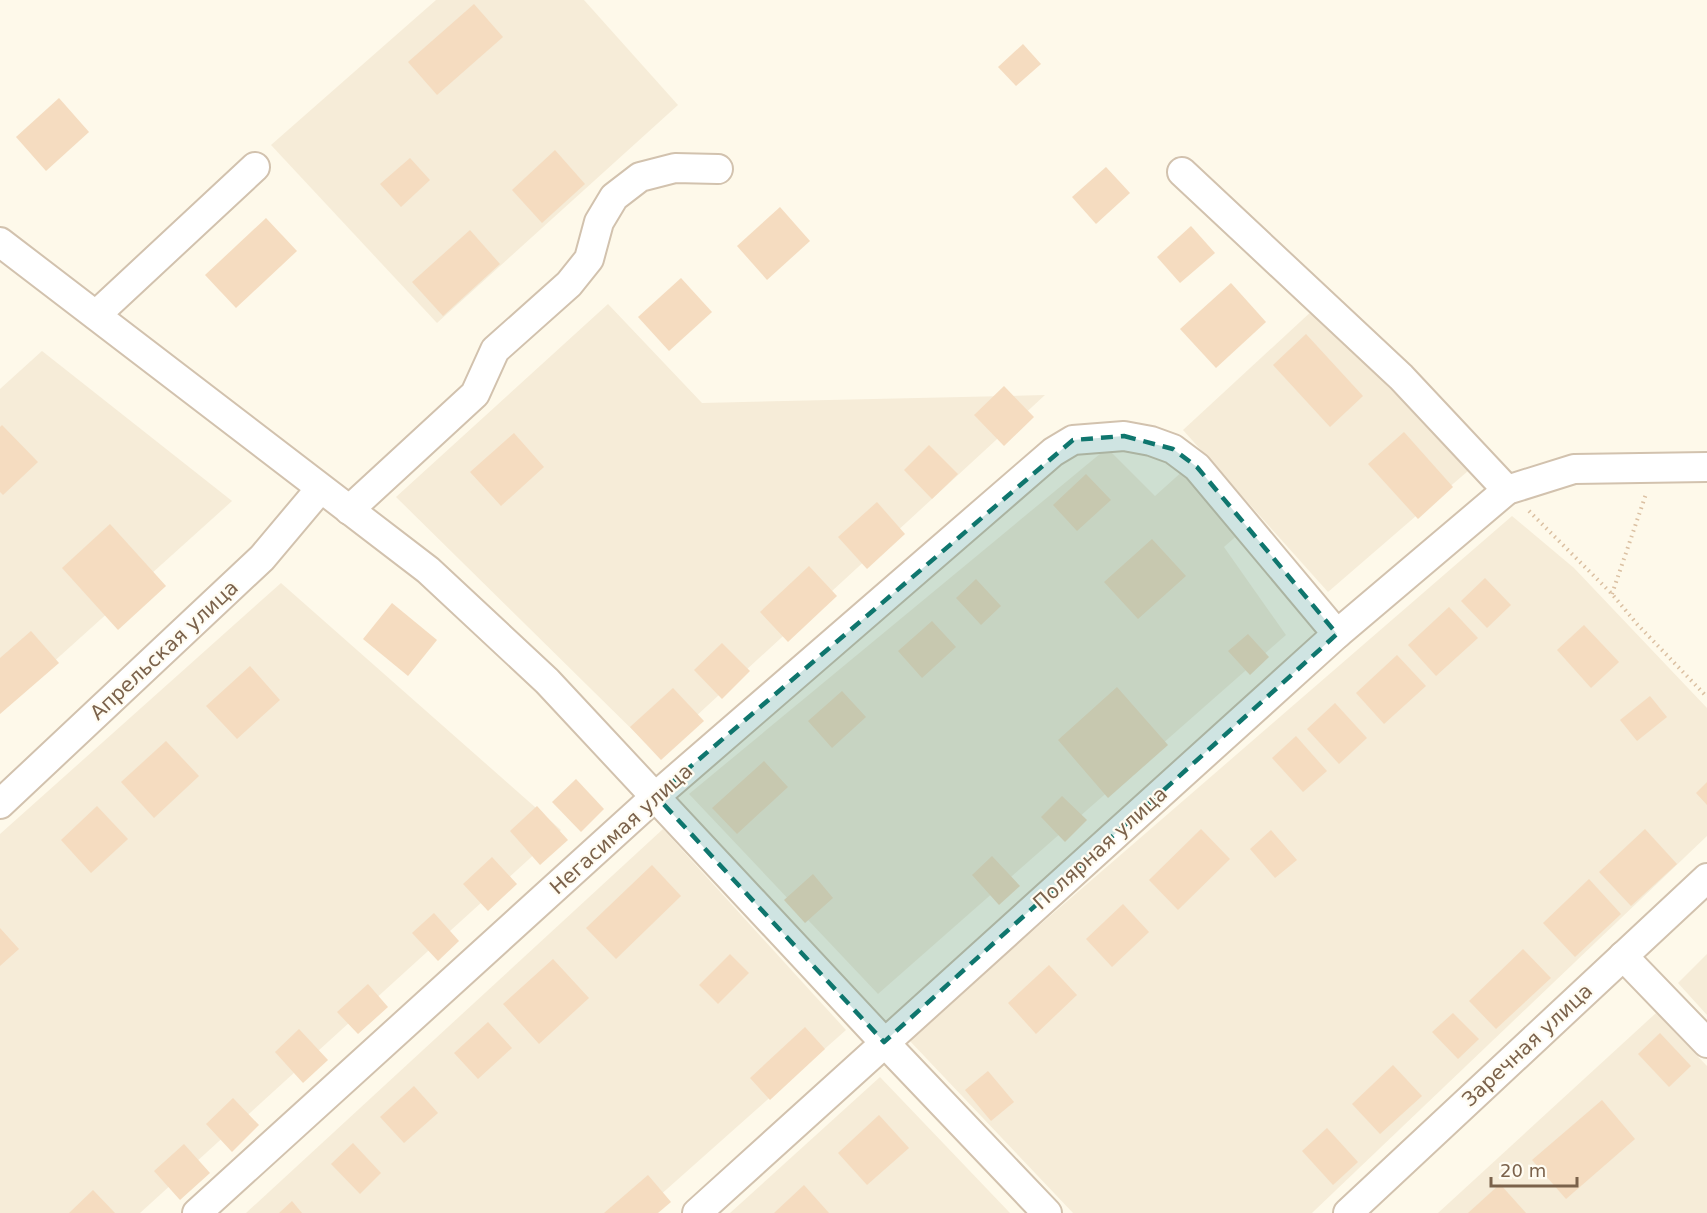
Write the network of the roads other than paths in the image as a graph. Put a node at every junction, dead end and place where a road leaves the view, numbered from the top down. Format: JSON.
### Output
{"nodes":[{"id":1,"x":255,"y":167,"type":"dead end"},
{"id":2,"x":718,"y":169,"type":"dead end"},
{"id":3,"x":1182,"y":172,"type":"dead end"},
{"id":4,"x":1,"y":245,"type":"edge"},
{"id":5,"x":96,"y":315,"type":"junction"},
{"id":6,"x":1707,"y":467,"type":"edge"},
{"id":7,"x":320,"y":489,"type":"junction"},
{"id":8,"x":1508,"y":490,"type":"junction"},
{"id":9,"x":348,"y":510,"type":"junction"},
{"id":10,"x":1337,"y":634,"type":"junction"},
{"id":11,"x":656,"y":796,"type":"junction"},
{"id":12,"x":0,"y":804,"type":"edge"},
{"id":13,"x":1707,"y":878,"type":"edge"},
{"id":14,"x":1623,"y":956,"type":"junction"},
{"id":15,"x":884,"y":1042,"type":"junction"},
{"id":16,"x":1707,"y":1043,"type":"edge"},
{"id":17,"x":197,"y":1213,"type":"edge"},
{"id":18,"x":697,"y":1213,"type":"edge"},
{"id":19,"x":1047,"y":1213,"type":"edge"},
{"id":20,"x":1348,"y":1213,"type":"edge"}],
"edges":[{"from":1,"to":5,"type":"street"},
{"from":2,"to":9,"type":"street"},
{"from":3,"to":8,"type":"street"},
{"from":4,"to":5,"type":"street"},
{"from":5,"to":7,"type":"street"},
{"from":6,"to":8,"type":"street"},
{"from":7,"to":9,"type":"street"},
{"from":7,"to":12,"type":"street","name":"Апрельская улица"},
{"from":8,"to":10,"type":"street","name":"Полярная улица"},
{"from":9,"to":11,"type":"street"},
{"from":10,"to":11,"type":"street","name":"Негасимая улица"},
{"from":10,"to":15,"type":"street","name":"Полярная улица"},
{"from":11,"to":15,"type":"street"},
{"from":11,"to":17,"type":"street","name":"Негасимая улица"},
{"from":13,"to":14,"type":"street","name":"Заречная улица"},
{"from":14,"to":16,"type":"street"},
{"from":14,"to":20,"type":"street","name":"Заречная улица"},
{"from":15,"to":18,"type":"street","name":"Полярная улица"},
{"from":15,"to":19,"type":"street"}]}
